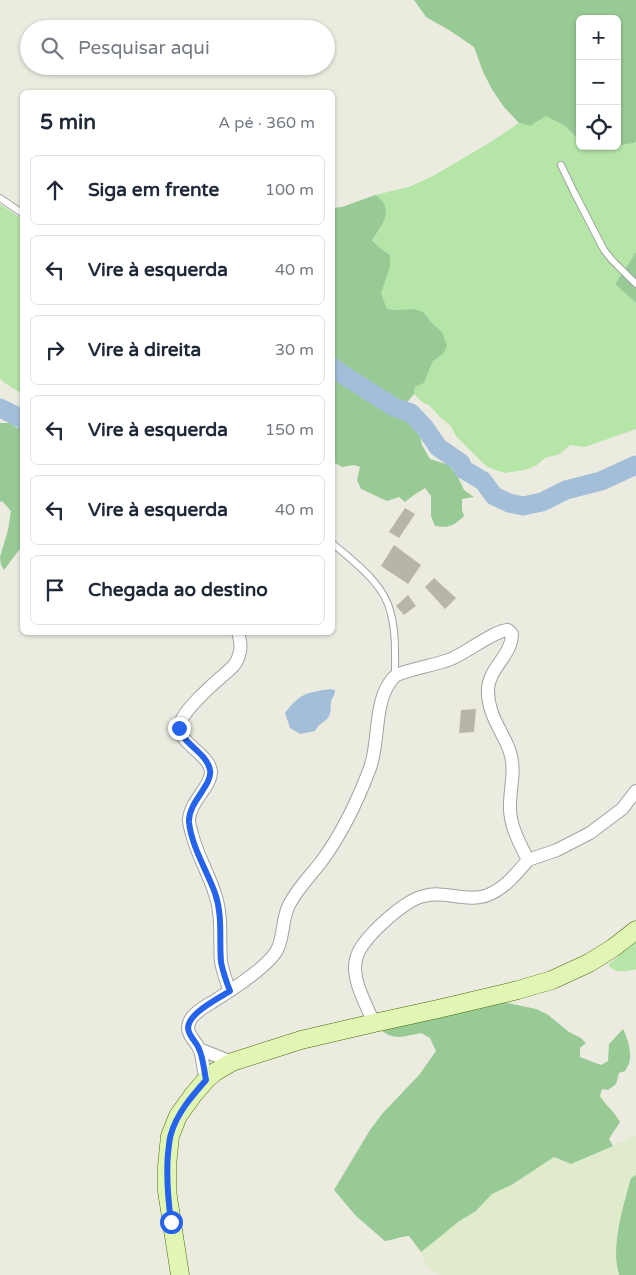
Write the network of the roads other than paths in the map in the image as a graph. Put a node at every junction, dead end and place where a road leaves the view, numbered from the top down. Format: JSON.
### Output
{"nodes":[{"id":1,"x":561,"y":165,"type":"dead end"},
{"id":2,"x":0,"y":198,"type":"edge"},
{"id":3,"x":20,"y":212,"type":"edge"},
{"id":4,"x":636,"y":284,"type":"edge"},
{"id":5,"x":335,"y":546,"type":"edge"},
{"id":6,"x":239,"y":635,"type":"edge"},
{"id":7,"x":395,"y":676,"type":"junction"},
{"id":8,"x":636,"y":791,"type":"edge"},
{"id":9,"x":528,"y":860,"type":"junction"},
{"id":10,"x":636,"y":930,"type":"edge"},
{"id":11,"x":230,"y":991,"type":"junction"},
{"id":12,"x":374,"y":1022,"type":"junction"},
{"id":13,"x":199,"y":1049,"type":"junction"},
{"id":14,"x":232,"y":1062,"type":"junction"},
{"id":15,"x":206,"y":1080,"type":"junction"},
{"id":16,"x":180,"y":1275,"type":"edge"}],
"edges":[{"from":1,"to":4,"type":"lane"},
{"from":2,"to":3,"type":"lane"},
{"from":5,"to":7,"type":"lane"},
{"from":6,"to":11,"type":"street"},
{"from":7,"to":9,"type":"street"},
{"from":7,"to":11,"type":"street"},
{"from":8,"to":9,"type":"street"},
{"from":9,"to":12,"type":"street"},
{"from":10,"to":12,"type":"main road"},
{"from":11,"to":13,"type":"street"},
{"from":12,"to":14,"type":"main road"},
{"from":13,"to":14,"type":"street"},
{"from":13,"to":15,"type":"street"},
{"from":14,"to":15,"type":"main road"},
{"from":15,"to":16,"type":"main road"}]}
